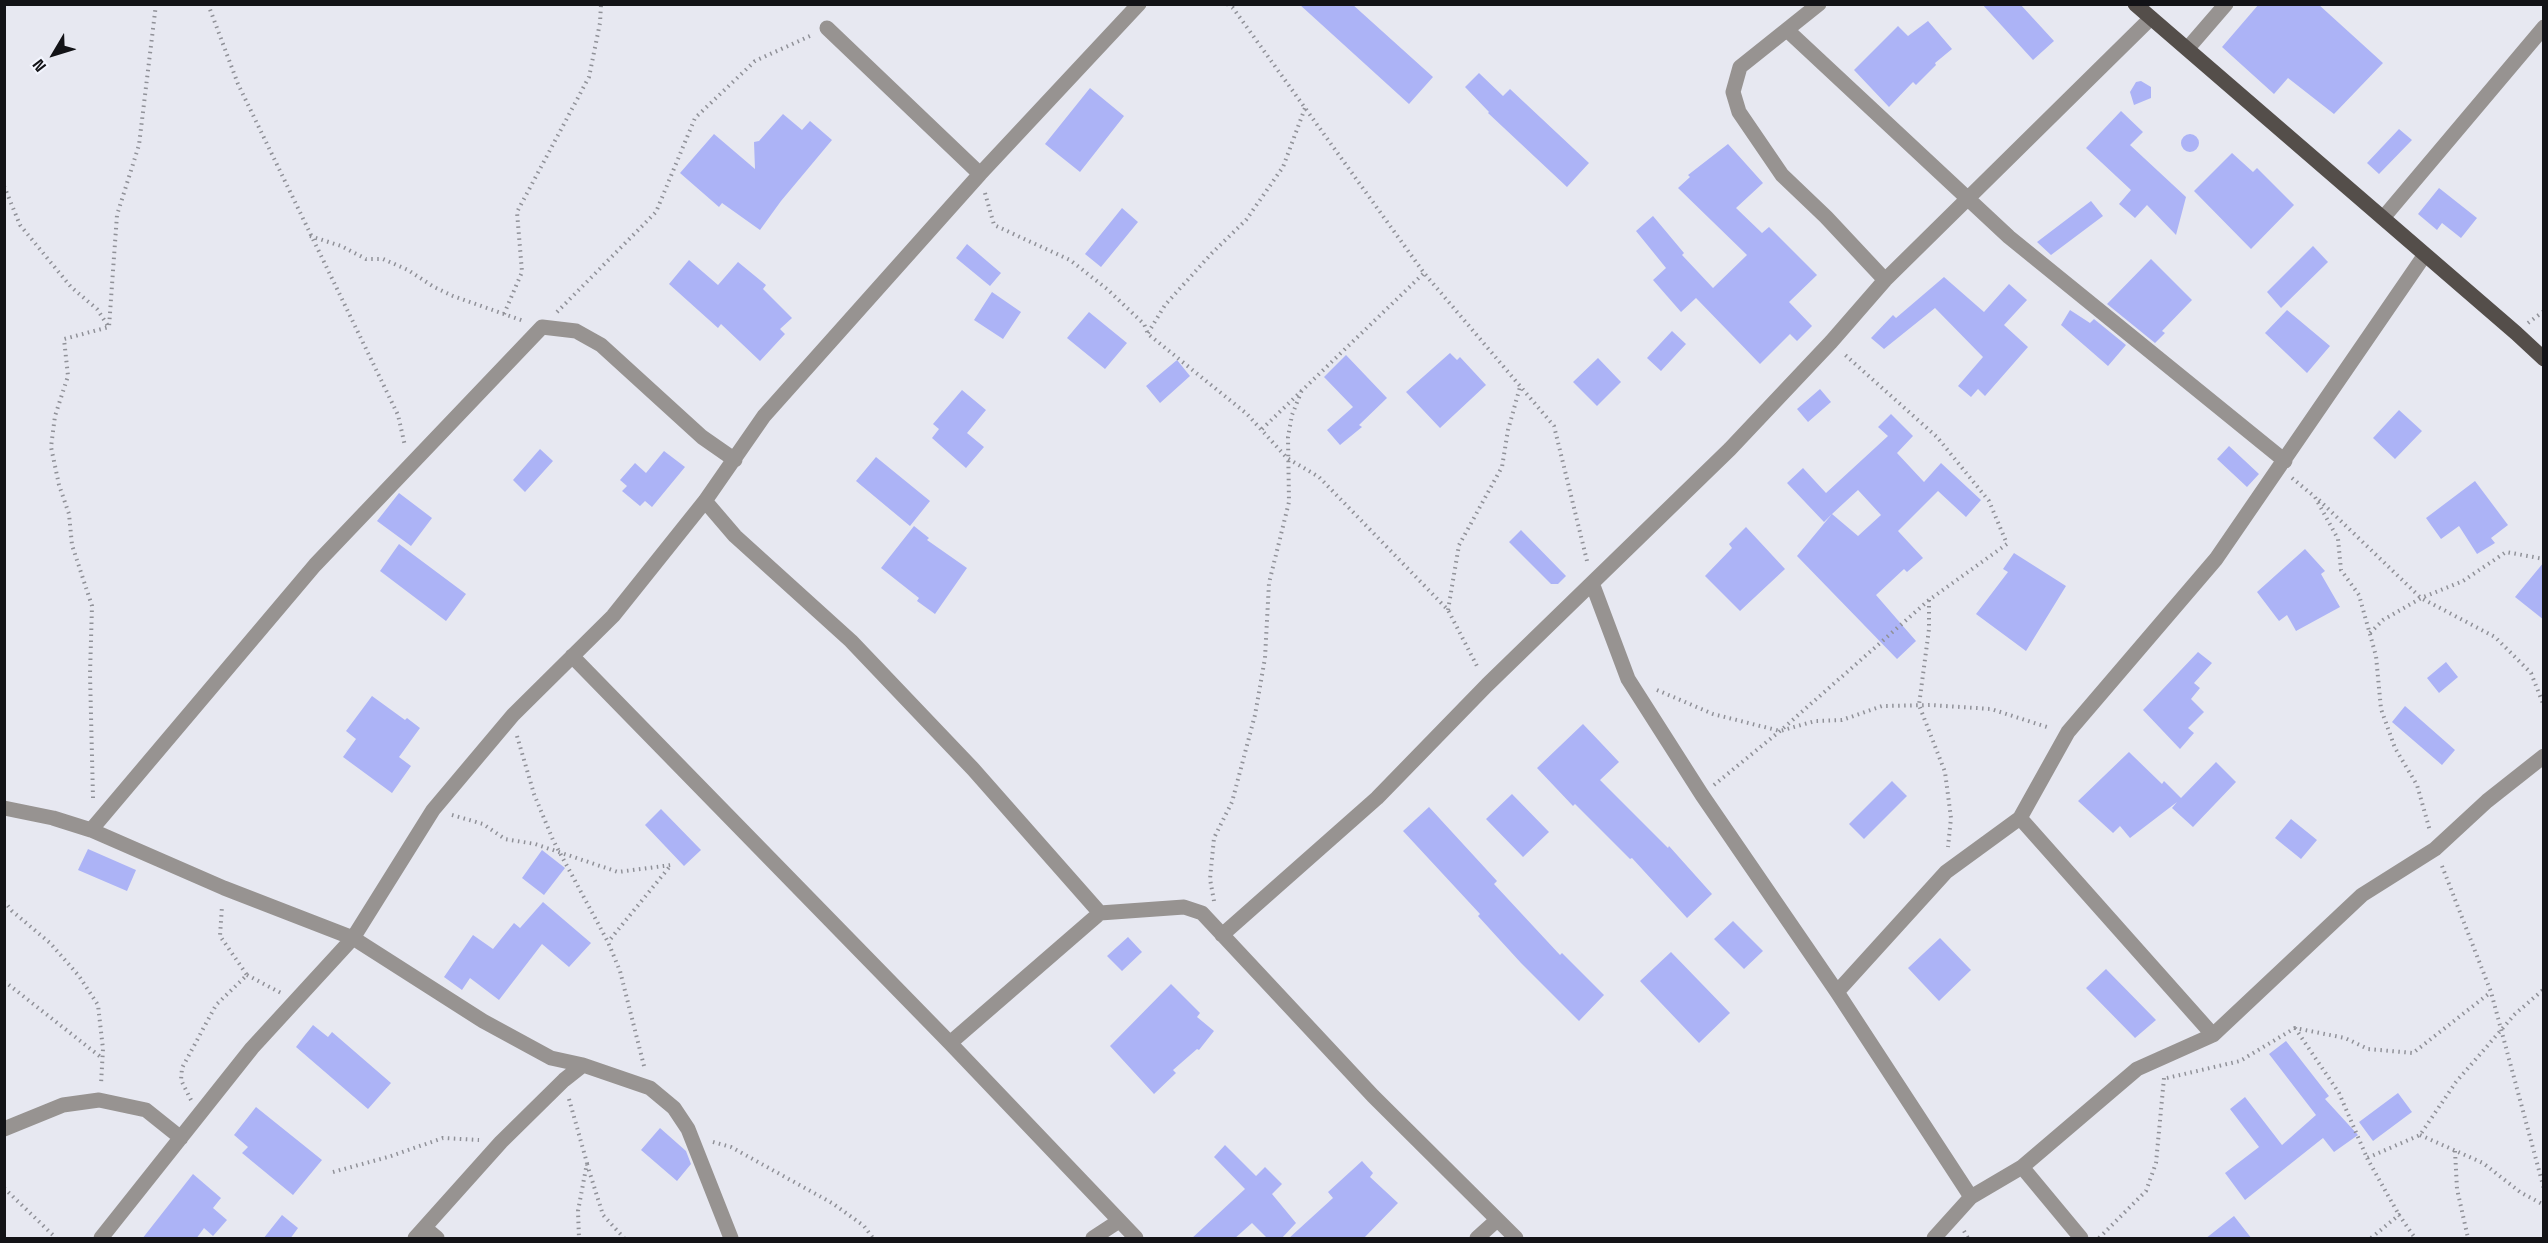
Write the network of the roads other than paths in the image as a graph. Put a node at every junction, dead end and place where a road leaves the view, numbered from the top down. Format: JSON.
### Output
{"nodes":[{"id":1,"x":1139,"y":4,"type":"edge"},
{"id":2,"x":1819,"y":4,"type":"edge"},
{"id":3,"x":2135,"y":4,"type":"edge"},
{"id":4,"x":2226,"y":4,"type":"edge"},
{"id":5,"x":2151,"y":18,"type":"junction"},
{"id":6,"x":2544,"y":27,"type":"edge"},
{"id":7,"x":827,"y":28,"type":"road end"},
{"id":8,"x":1787,"y":30,"type":"junction"},
{"id":9,"x":2188,"y":48,"type":"junction"},
{"id":10,"x":980,"y":174,"type":"junction"},
{"id":11,"x":1969,"y":199,"type":"junction"},
{"id":12,"x":2383,"y":218,"type":"junction"},
{"id":13,"x":2424,"y":256,"type":"junction"},
{"id":14,"x":1885,"y":280,"type":"junction"},
{"id":15,"x":2544,"y":359,"type":"edge"},
{"id":16,"x":735,"y":460,"type":"junction"},
{"id":17,"x":2285,"y":461,"type":"junction"},
{"id":18,"x":705,"y":501,"type":"junction"},
{"id":19,"x":1592,"y":583,"type":"junction"},
{"id":20,"x":572,"y":656,"type":"junction"},
{"id":21,"x":2544,"y":756,"type":"edge"},
{"id":22,"x":4,"y":808,"type":"edge"},
{"id":23,"x":2020,"y":818,"type":"junction"},
{"id":24,"x":96,"y":824,"type":"junction"},
{"id":25,"x":1100,"y":913,"type":"junction"},
{"id":26,"x":1216,"y":930,"type":"junction"},
{"id":27,"x":353,"y":938,"type":"junction"},
{"id":28,"x":1837,"y":992,"type":"junction"},
{"id":29,"x":2213,"y":1035,"type":"junction"},
{"id":30,"x":950,"y":1043,"type":"junction"},
{"id":31,"x":583,"y":1065,"type":"junction"},
{"id":32,"x":4,"y":1129,"type":"edge"},
{"id":33,"x":181,"y":1138,"type":"junction"},
{"id":34,"x":2022,"y":1167,"type":"junction"},
{"id":35,"x":1971,"y":1197,"type":"junction"},
{"id":36,"x":1497,"y":1220,"type":"junction"},
{"id":37,"x":1119,"y":1221,"type":"junction"},
{"id":38,"x":420,"y":1233,"type":"edge"},
{"id":39,"x":101,"y":1239,"type":"edge"},
{"id":40,"x":437,"y":1239,"type":"edge"},
{"id":41,"x":731,"y":1239,"type":"edge"},
{"id":42,"x":1093,"y":1239,"type":"edge"},
{"id":43,"x":1136,"y":1239,"type":"edge"},
{"id":44,"x":1477,"y":1239,"type":"edge"},
{"id":45,"x":1516,"y":1239,"type":"edge"},
{"id":46,"x":1934,"y":1239,"type":"edge"},
{"id":47,"x":2081,"y":1239,"type":"edge"}],
"edges":[{"from":1,"to":10,"type":"street"},
{"from":2,"to":8,"type":"street"},
{"from":3,"to":5,"type":"main road"},
{"from":4,"to":9,"type":"street"},
{"from":5,"to":9,"type":"main road"},
{"from":5,"to":11,"type":"street"},
{"from":6,"to":12,"type":"street"},
{"from":7,"to":10,"type":"street"},
{"from":8,"to":11,"type":"street"},
{"from":8,"to":14,"type":"street"},
{"from":9,"to":12,"type":"main road"},
{"from":10,"to":16,"type":"street"},
{"from":11,"to":14,"type":"street"},
{"from":11,"to":17,"type":"street"},
{"from":12,"to":13,"type":"main road"},
{"from":13,"to":15,"type":"main road"},
{"from":13,"to":17,"type":"street"},
{"from":14,"to":19,"type":"street"},
{"from":16,"to":18,"type":"street"},
{"from":16,"to":24,"type":"street"},
{"from":17,"to":23,"type":"street"},
{"from":18,"to":20,"type":"street"},
{"from":18,"to":25,"type":"street"},
{"from":19,"to":26,"type":"street"},
{"from":19,"to":28,"type":"street"},
{"from":20,"to":27,"type":"street"},
{"from":20,"to":30,"type":"street"},
{"from":21,"to":29,"type":"street"},
{"from":22,"to":24,"type":"street"},
{"from":23,"to":28,"type":"street"},
{"from":23,"to":29,"type":"street"},
{"from":24,"to":27,"type":"street"},
{"from":25,"to":26,"type":"street"},
{"from":25,"to":30,"type":"street"},
{"from":26,"to":36,"type":"street"},
{"from":27,"to":31,"type":"street"},
{"from":27,"to":33,"type":"street"},
{"from":28,"to":35,"type":"street"},
{"from":29,"to":34,"type":"street"},
{"from":30,"to":37,"type":"street"},
{"from":31,"to":38,"type":"street"},
{"from":31,"to":41,"type":"street"},
{"from":32,"to":33,"type":"street"},
{"from":33,"to":39,"type":"street"},
{"from":34,"to":35,"type":"street"},
{"from":34,"to":47,"type":"street"},
{"from":35,"to":46,"type":"street"},
{"from":36,"to":44,"type":"street"},
{"from":36,"to":45,"type":"street"},
{"from":37,"to":42,"type":"street"},
{"from":37,"to":43,"type":"street"},
{"from":38,"to":40,"type":"street"}]}
